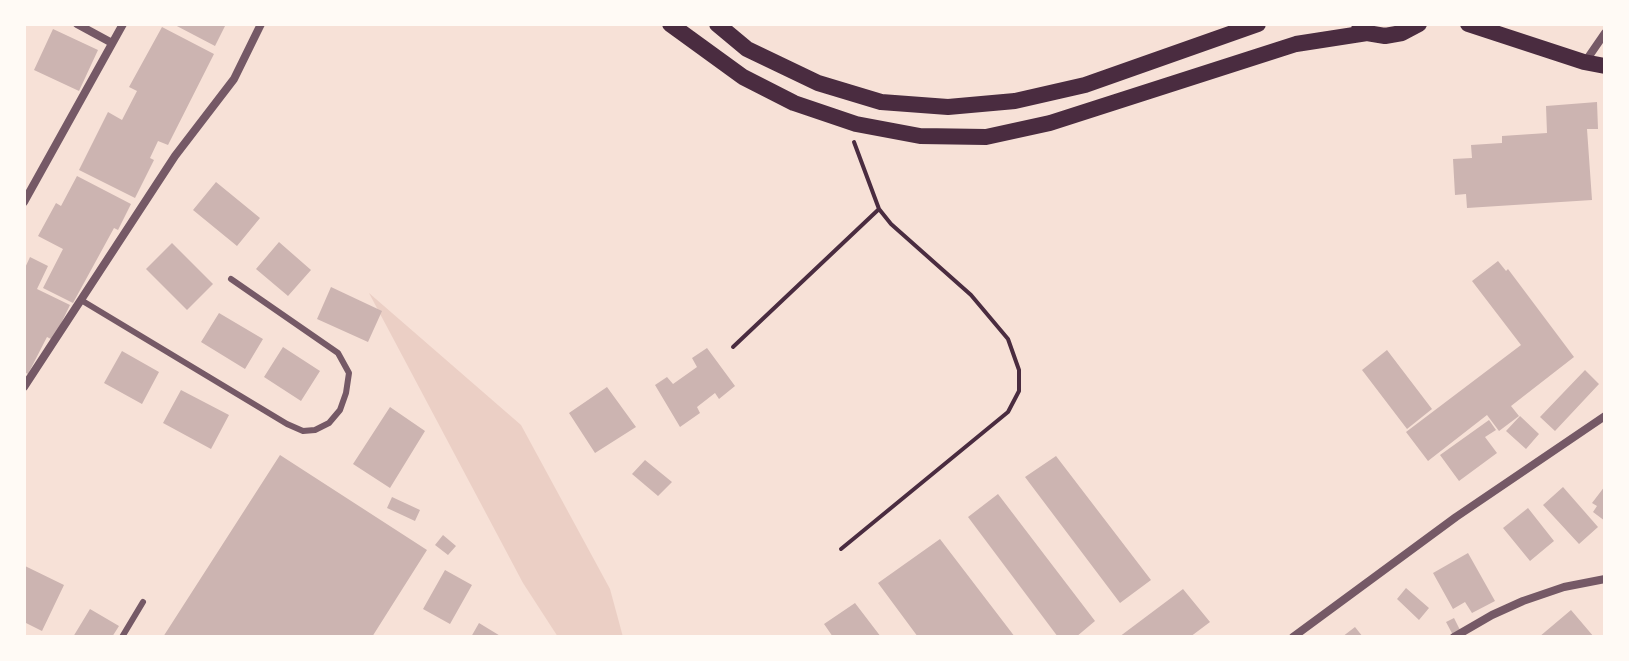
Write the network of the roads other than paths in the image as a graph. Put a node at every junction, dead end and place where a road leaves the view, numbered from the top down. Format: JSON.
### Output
{"nodes":[{"id":1,"x":77,"y":24,"type":"edge"},
{"id":2,"x":123,"y":24,"type":"edge"},
{"id":3,"x":261,"y":24,"type":"edge"},
{"id":4,"x":670,"y":24,"type":"edge"},
{"id":5,"x":717,"y":24,"type":"edge"},
{"id":6,"x":1258,"y":24,"type":"edge"},
{"id":7,"x":1350,"y":24,"type":"edge"},
{"id":8,"x":1419,"y":24,"type":"edge"},
{"id":9,"x":1468,"y":24,"type":"edge"},
{"id":10,"x":1367,"y":33,"type":"junction"},
{"id":11,"x":1605,"y":33,"type":"edge"},
{"id":12,"x":112,"y":43,"type":"junction"},
{"id":13,"x":1584,"y":62,"type":"junction"},
{"id":14,"x":1605,"y":66,"type":"edge"},
{"id":15,"x":24,"y":202,"type":"edge"},
{"id":16,"x":231,"y":279,"type":"dead end"},
{"id":17,"x":81,"y":300,"type":"junction"},
{"id":18,"x":24,"y":387,"type":"edge"},
{"id":19,"x":1605,"y":416,"type":"edge"},
{"id":20,"x":1605,"y":579,"type":"edge"},
{"id":21,"x":143,"y":602,"type":"dead end"},
{"id":22,"x":122,"y":637,"type":"edge"},
{"id":23,"x":1293,"y":637,"type":"edge"},
{"id":24,"x":1454,"y":637,"type":"edge"}],
"edges":[{"from":1,"to":12,"type":"street"},
{"from":2,"to":12,"type":"street"},
{"from":3,"to":17,"type":"street"},
{"from":4,"to":10,"type":"main road"},
{"from":5,"to":6,"type":"main road"},
{"from":7,"to":10,"type":"main road"},
{"from":8,"to":10,"type":"main road"},
{"from":9,"to":13,"type":"main road"},
{"from":11,"to":13,"type":"street"},
{"from":12,"to":15,"type":"street"},
{"from":13,"to":14,"type":"main road"},
{"from":16,"to":17,"type":"lane"},
{"from":17,"to":18,"type":"street"},
{"from":19,"to":23,"type":"street"},
{"from":20,"to":24,"type":"street"},
{"from":21,"to":22,"type":"lane"}]}
